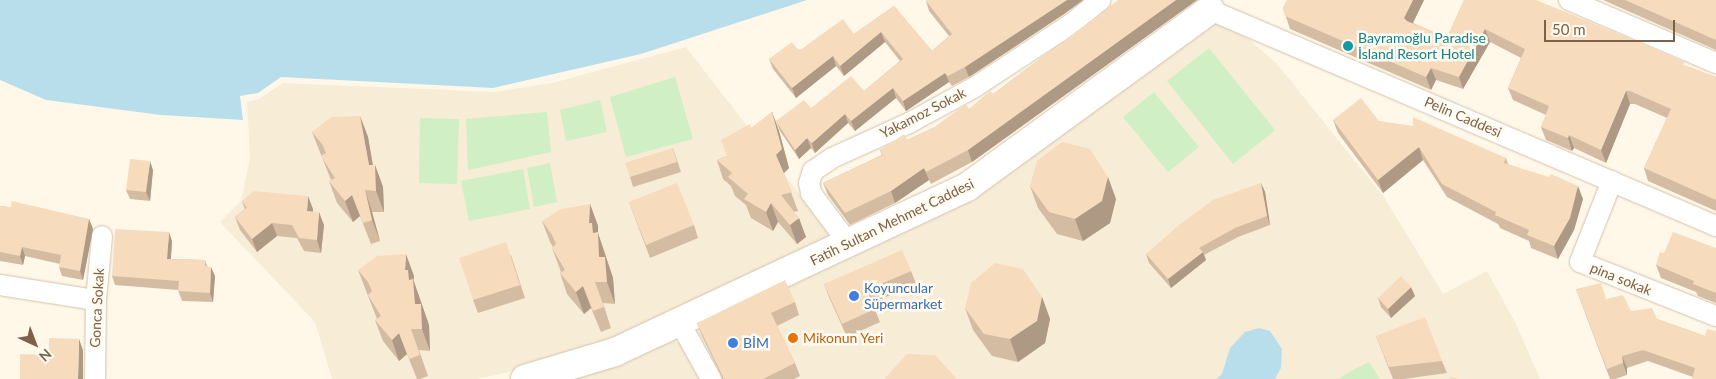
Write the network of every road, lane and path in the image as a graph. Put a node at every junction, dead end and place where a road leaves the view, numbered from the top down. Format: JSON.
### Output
{"nodes":[{"id":1,"x":1101,"y":0,"type":"edge"},
{"id":2,"x":1569,"y":0,"type":"edge"},
{"id":3,"x":1217,"y":5,"type":"edge"},
{"id":4,"x":1716,"y":63,"type":"edge"},
{"id":5,"x":1612,"y":181,"type":"junction"},
{"id":6,"x":1716,"y":226,"type":"edge"},
{"id":7,"x":102,"y":236,"type":"dead end"},
{"id":8,"x":849,"y":244,"type":"junction"},
{"id":9,"x":0,"y":285,"type":"edge"},
{"id":10,"x":96,"y":300,"type":"junction"},
{"id":11,"x":1716,"y":316,"type":"edge"},
{"id":12,"x":680,"y":323,"type":"junction"},
{"id":13,"x":95,"y":379,"type":"edge"},
{"id":14,"x":525,"y":379,"type":"edge"},
{"id":15,"x":711,"y":379,"type":"edge"}],
"edges":[{"from":1,"to":8,"type":"street","name":"Yakamoz Sokak"},
{"from":2,"to":4,"type":"street"},
{"from":3,"to":5,"type":"street","name":"Pelin Caddesi"},
{"from":3,"to":8,"type":"street","name":"Fatih Sultan Mehmet Caddesi"},
{"from":5,"to":6,"type":"street","name":"Pelin Caddesi"},
{"from":5,"to":11,"type":"street","name":"pina sokak"},
{"from":7,"to":10,"type":"street","name":"Gonca Sokak"},
{"from":8,"to":12,"type":"street","name":"Fatih Sultan Mehmet Caddesi"},
{"from":9,"to":10,"type":"street"},
{"from":10,"to":13,"type":"street","name":"Gonca Sokak"},
{"from":12,"to":14,"type":"street","name":"Fatih Sultan Mehmet Caddesi"},
{"from":12,"to":15,"type":"street"}]}
